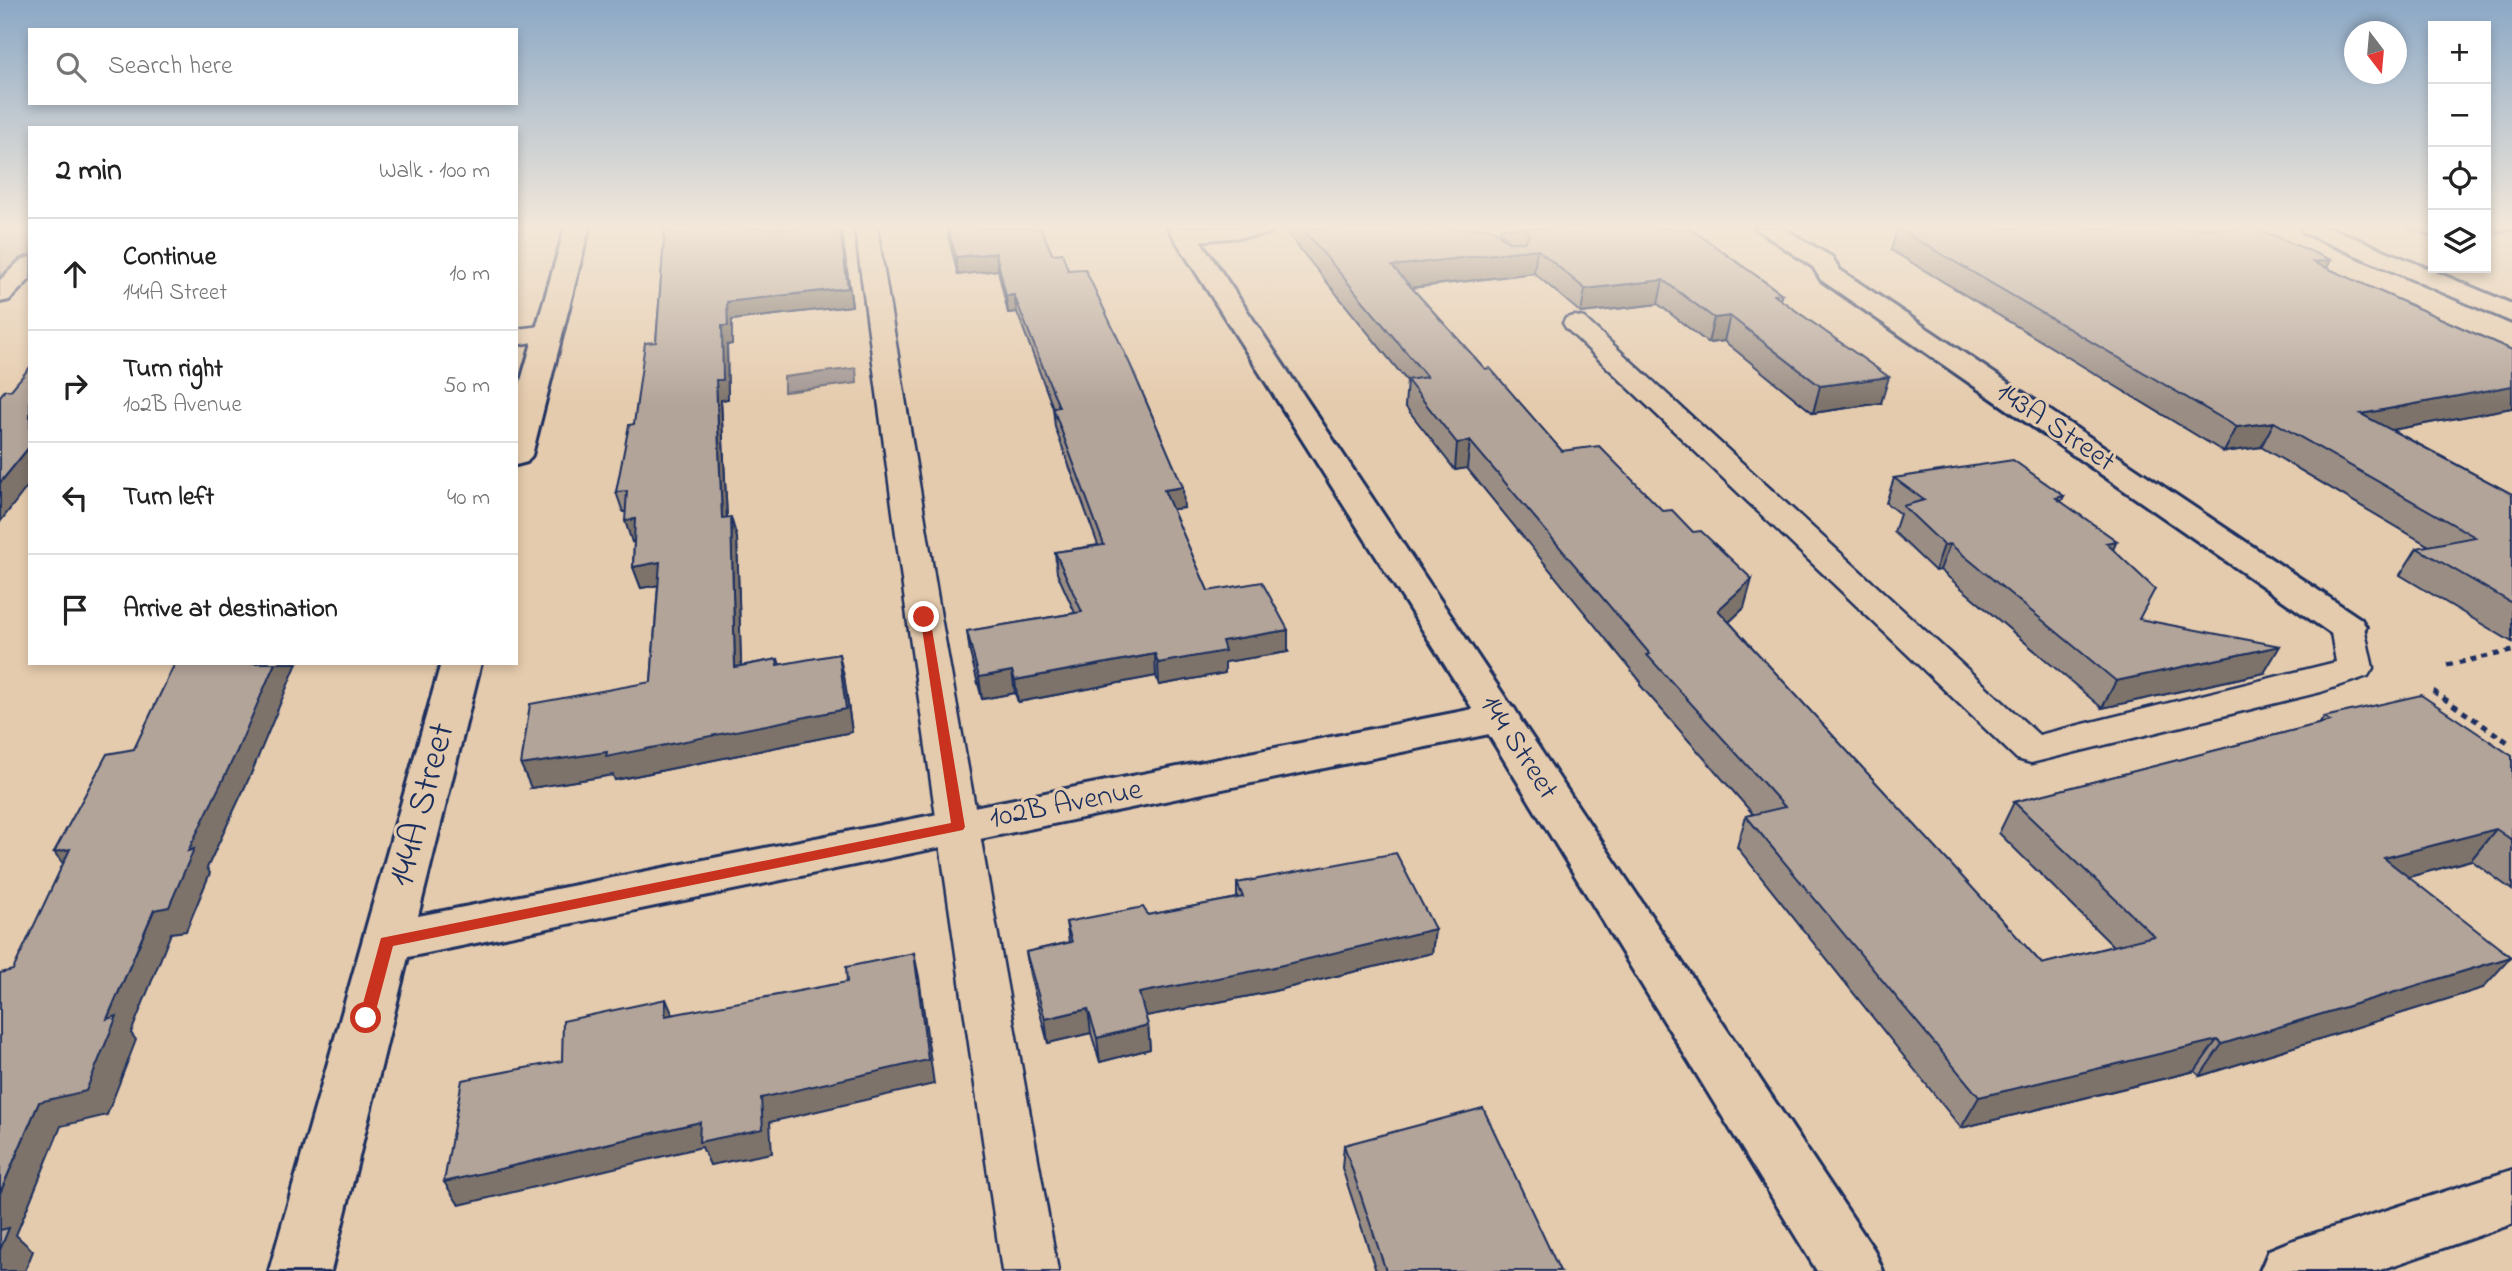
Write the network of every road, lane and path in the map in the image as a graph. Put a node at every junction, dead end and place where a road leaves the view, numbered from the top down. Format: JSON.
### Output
{"nodes":[{"id":1,"x":561,"y":287,"type":"edge"},
{"id":2,"x":875,"y":287,"type":"edge"},
{"id":3,"x":1219,"y":287,"type":"edge"},
{"id":4,"x":1848,"y":287,"type":"edge"},
{"id":5,"x":2450,"y":287,"type":"edge"},
{"id":6,"x":2512,"y":314,"type":"edge"},
{"id":7,"x":1575,"y":323,"type":"dead end"},
{"id":8,"x":549,"y":333,"type":"junction"},
{"id":9,"x":518,"y":337,"type":"edge"},
{"id":10,"x":518,"y":448,"type":"edge"},
{"id":11,"x":2347,"y":627,"type":"joint"},
{"id":12,"x":2512,"y":651,"type":"edge"},
{"id":13,"x":460,"y":665,"type":"edge"},
{"id":14,"x":2447,"y":665,"type":"dead end"},
{"id":15,"x":2433,"y":691,"type":"dead end"},
{"id":16,"x":1499,"y":718,"type":"junction"},
{"id":17,"x":2512,"y":745,"type":"edge"},
{"id":18,"x":958,"y":827,"type":"junction"},
{"id":19,"x":387,"y":942,"type":"junction"},
{"id":20,"x":2512,"y":1197,"type":"edge"},
{"id":21,"x":300,"y":1271,"type":"edge"},
{"id":22,"x":1030,"y":1271,"type":"edge"},
{"id":23,"x":1852,"y":1271,"type":"edge"},
{"id":24,"x":2291,"y":1271,"type":"edge"}],
"edges":[{"from":1,"to":8,"type":"street"},
{"from":2,"to":18,"type":"lane"},
{"from":3,"to":16,"type":"street","name":"144 Street"},
{"from":4,"to":11,"type":"street","name":"143A Street"},
{"from":5,"to":6,"type":"street"},
{"from":7,"to":11,"type":"lane"},
{"from":8,"to":9,"type":"lane"},
{"from":8,"to":10,"type":"street"},
{"from":12,"to":14,"type":"path"},
{"from":13,"to":19,"type":"street","name":"144A Street"},
{"from":15,"to":17,"type":"path"},
{"from":16,"to":18,"type":"street","name":"102B Avenue"},
{"from":16,"to":23,"type":"street","name":"144 Street"},
{"from":18,"to":19,"type":"street","name":"102B Avenue"},
{"from":18,"to":22,"type":"lane"},
{"from":19,"to":21,"type":"street","name":"144A Street"},
{"from":20,"to":24,"type":"street"}]}
